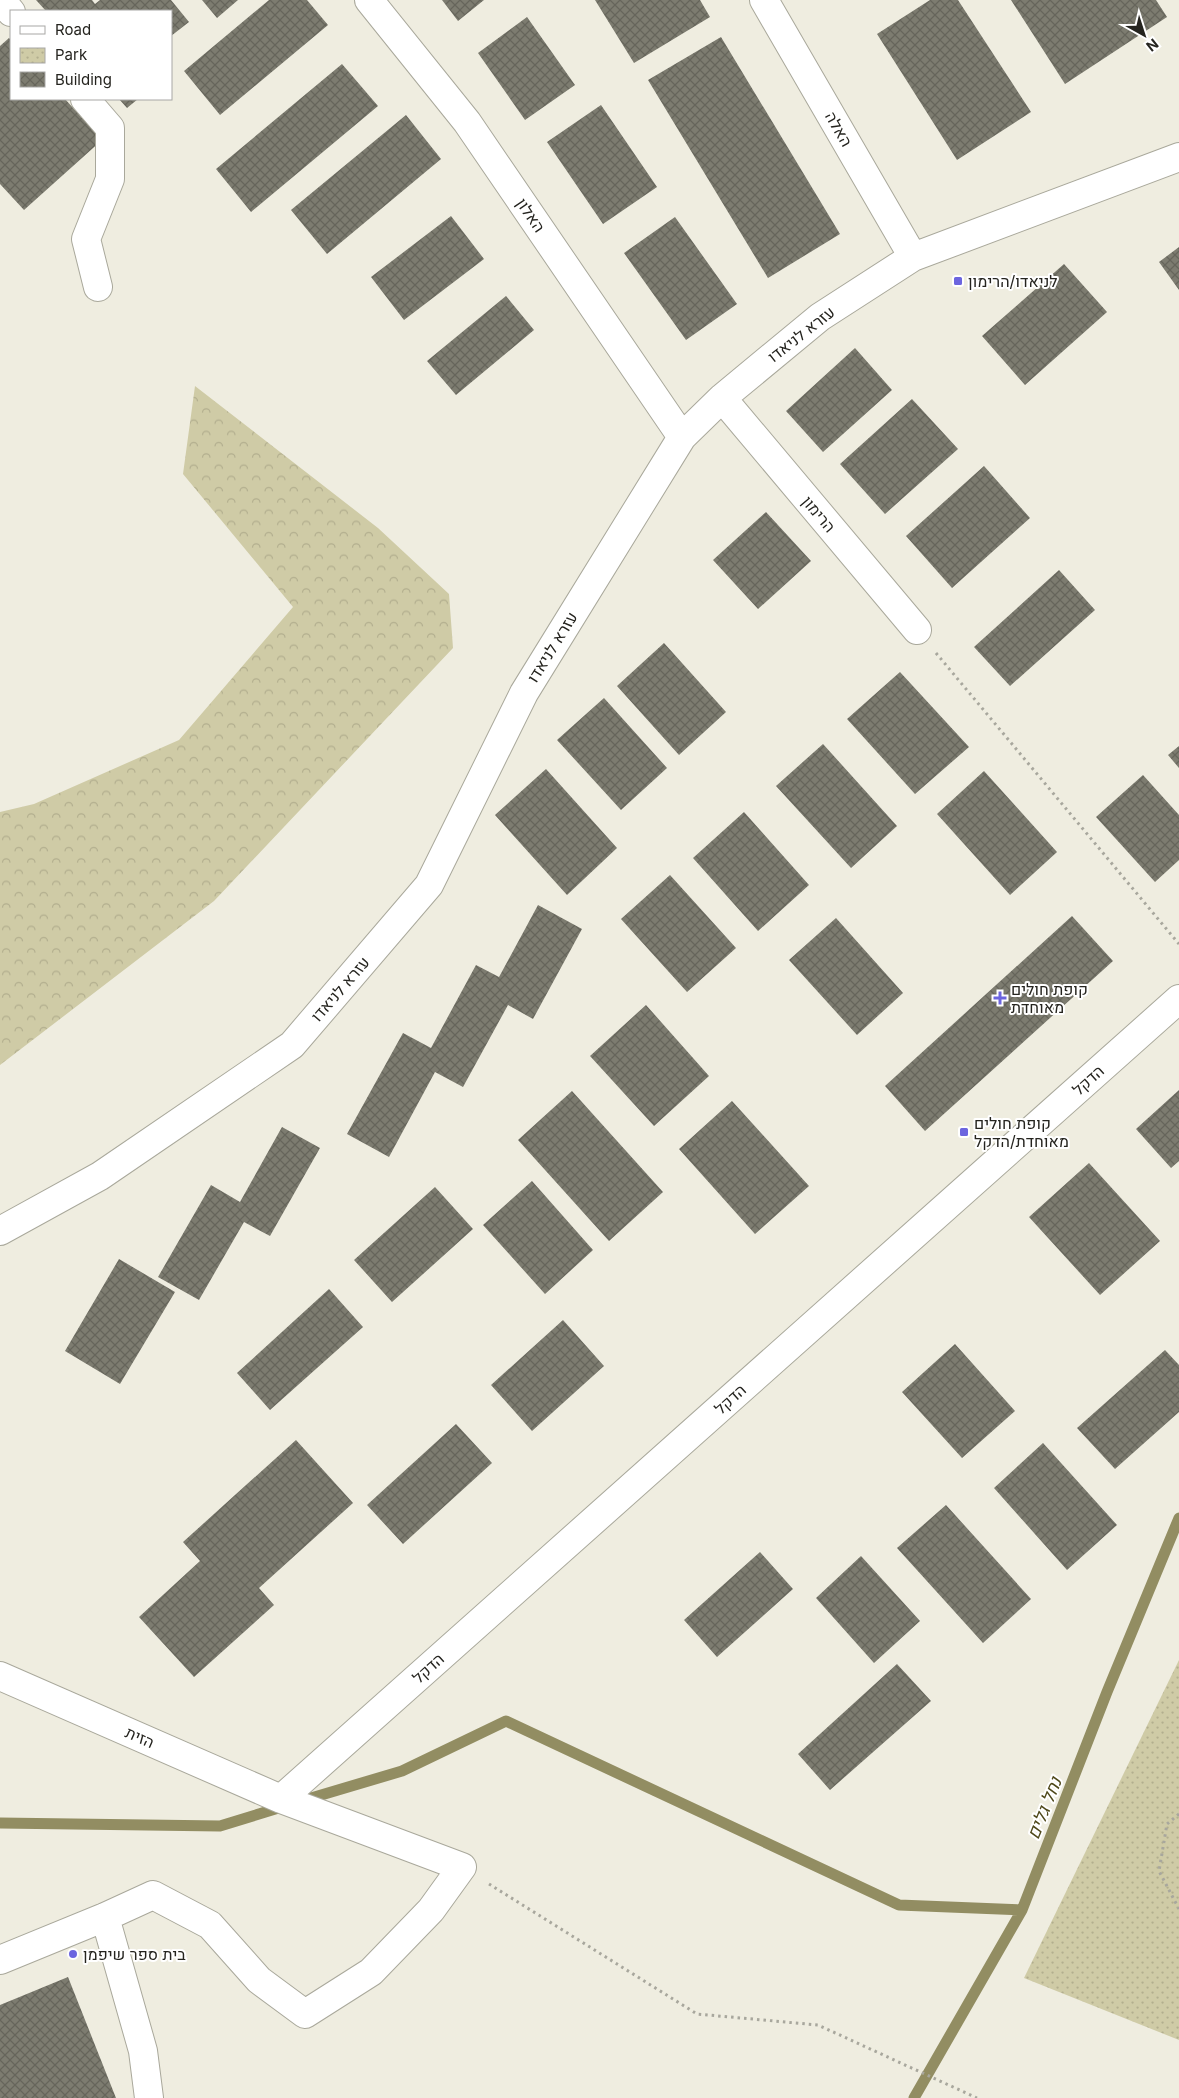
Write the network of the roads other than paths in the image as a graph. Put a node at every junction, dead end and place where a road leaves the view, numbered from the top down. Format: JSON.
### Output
{"nodes":[{"id":1,"x":1,"y":0,"type":"edge"},
{"id":2,"x":369,"y":0,"type":"edge"},
{"id":3,"x":764,"y":0,"type":"edge"},
{"id":4,"x":10,"y":11,"type":"edge"},
{"id":5,"x":86,"y":100,"type":"edge"},
{"id":6,"x":1179,"y":156,"type":"edge"},
{"id":7,"x":913,"y":257,"type":"junction"},
{"id":8,"x":98,"y":287,"type":"dead end"},
{"id":9,"x":722,"y":398,"type":"junction"},
{"id":10,"x":682,"y":436,"type":"junction"},
{"id":11,"x":917,"y":630,"type":"road end"},
{"id":12,"x":1179,"y":999,"type":"edge"},
{"id":13,"x":0,"y":1231,"type":"edge"},
{"id":14,"x":0,"y":1676,"type":"edge"},
{"id":15,"x":281,"y":1799,"type":"junction"},
{"id":16,"x":105,"y":1917,"type":"junction"},
{"id":17,"x":0,"y":1960,"type":"edge"},
{"id":18,"x":149,"y":2098,"type":"edge"}],
"edges":[{"from":1,"to":4,"type":"street"},
{"from":2,"to":10,"type":"street","name":"האלון"},
{"from":3,"to":7,"type":"street","name":"האלה"},
{"from":5,"to":8,"type":"street"},
{"from":6,"to":7,"type":"street","name":"עזרא לניאדו"},
{"from":7,"to":9,"type":"street","name":"עזרא לניאדו"},
{"from":9,"to":10,"type":"street","name":"עזרא לניאדו"},
{"from":9,"to":11,"type":"street","name":"הרימון"},
{"from":10,"to":13,"type":"street","name":"עזרא לניאדו"},
{"from":12,"to":15,"type":"street","name":"הדקל"},
{"from":14,"to":15,"type":"street","name":"הזית"},
{"from":15,"to":16,"type":"street","name":"הזית"},
{"from":16,"to":17,"type":"street"},
{"from":16,"to":18,"type":"street"}]}
